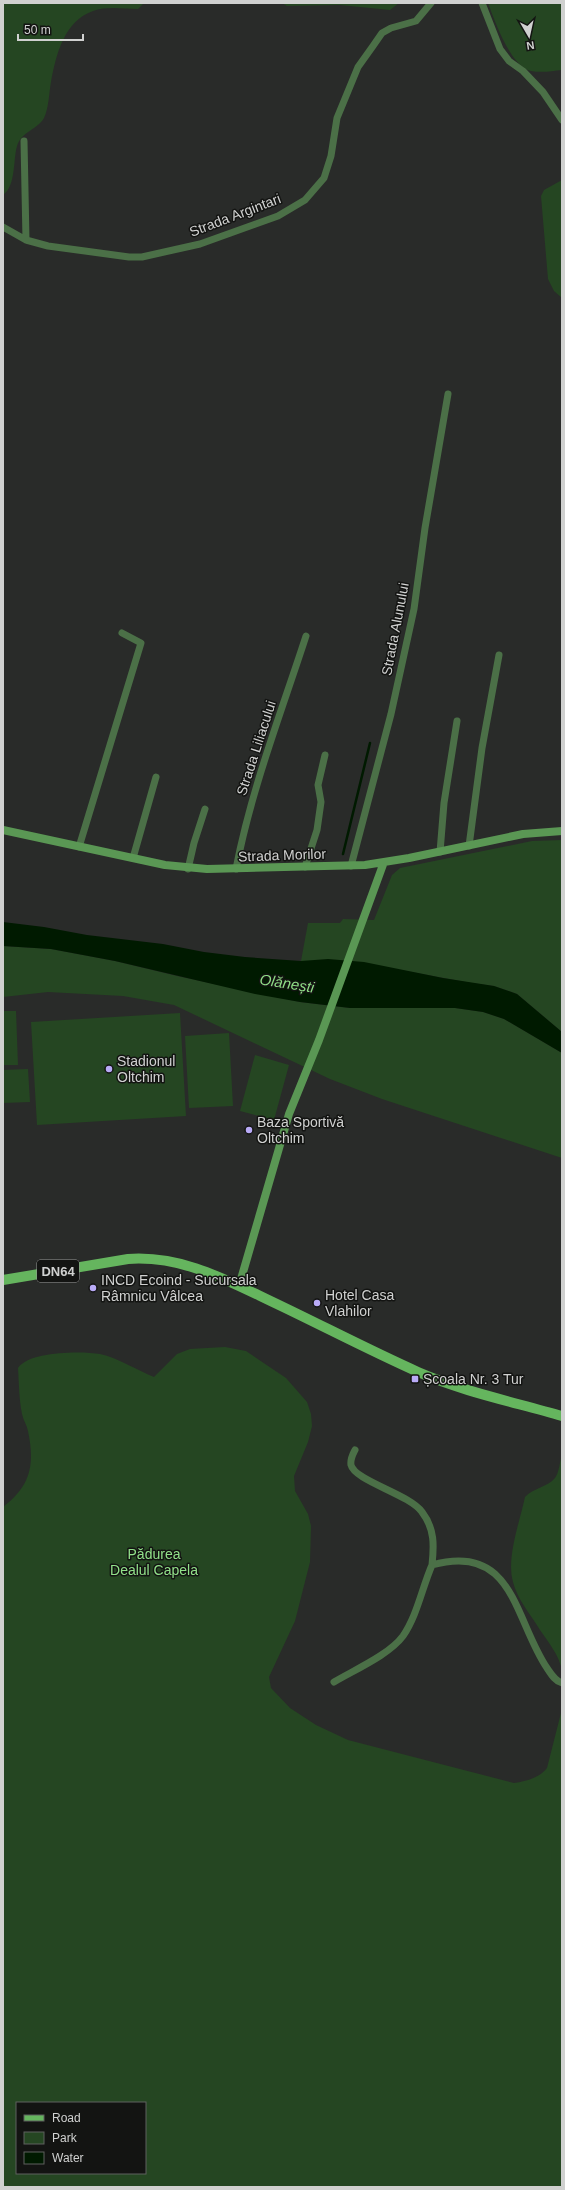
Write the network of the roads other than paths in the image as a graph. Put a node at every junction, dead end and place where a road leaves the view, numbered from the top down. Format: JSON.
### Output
{"nodes":[{"id":1,"x":431,"y":3,"type":"edge"},
{"id":2,"x":482,"y":3,"type":"edge"},
{"id":3,"x":562,"y":120,"type":"edge"},
{"id":4,"x":24,"y":142,"type":"dead end"},
{"id":5,"x":3,"y":227,"type":"edge"},
{"id":6,"x":26,"y":240,"type":"junction"},
{"id":7,"x":448,"y":394,"type":"dead end"},
{"id":8,"x":122,"y":633,"type":"dead end"},
{"id":9,"x":306,"y":636,"type":"dead end"},
{"id":10,"x":499,"y":655,"type":"dead end"},
{"id":11,"x":457,"y":721,"type":"dead end"},
{"id":12,"x":325,"y":755,"type":"dead end"},
{"id":13,"x":156,"y":777,"type":"dead end"},
{"id":14,"x":205,"y":809,"type":"dead end"},
{"id":15,"x":3,"y":830,"type":"edge"},
{"id":16,"x":562,"y":831,"type":"edge"},
{"id":17,"x":469,"y":846,"type":"junction"},
{"id":18,"x":79,"y":847,"type":"junction"},
{"id":19,"x":440,"y":852,"type":"junction"},
{"id":20,"x":133,"y":858,"type":"junction"},
{"id":21,"x":384,"y":862,"type":"junction"},
{"id":22,"x":351,"y":866,"type":"junction"},
{"id":23,"x":305,"y":867,"type":"junction"},
{"id":24,"x":188,"y":869,"type":"junction"},
{"id":25,"x":236,"y":869,"type":"junction"},
{"id":26,"x":3,"y":1280,"type":"edge"},
{"id":27,"x":239,"y":1286,"type":"junction"},
{"id":28,"x":562,"y":1416,"type":"edge"},
{"id":29,"x":356,"y":1450,"type":"dead end"},
{"id":30,"x":432,"y":1565,"type":"junction"},
{"id":31,"x":334,"y":1682,"type":"dead end"},
{"id":32,"x":562,"y":1683,"type":"edge"}],
"edges":[{"from":1,"to":6,"type":"street","name":"Strada Argintari"},
{"from":2,"to":3,"type":"street"},
{"from":4,"to":6,"type":"street"},
{"from":5,"to":6,"type":"street","name":"Strada Argintari"},
{"from":7,"to":22,"type":"street","name":"Strada Alunului"},
{"from":8,"to":18,"type":"street"},
{"from":9,"to":25,"type":"street","name":"Strada Liliacului"},
{"from":10,"to":17,"type":"street"},
{"from":11,"to":19,"type":"street"},
{"from":12,"to":23,"type":"street"},
{"from":13,"to":20,"type":"street"},
{"from":14,"to":24,"type":"street"},
{"from":15,"to":18,"type":"street","name":"Strada Morilor"},
{"from":16,"to":17,"type":"street","name":"Strada Morilor"},
{"from":17,"to":19,"type":"street","name":"Strada Morilor"},
{"from":18,"to":20,"type":"street","name":"Strada Morilor"},
{"from":19,"to":21,"type":"street","name":"Strada Morilor"},
{"from":20,"to":24,"type":"street","name":"Strada Morilor"},
{"from":21,"to":22,"type":"street","name":"Strada Morilor"},
{"from":21,"to":27,"type":"street"},
{"from":22,"to":23,"type":"street","name":"Strada Morilor"},
{"from":23,"to":25,"type":"street","name":"Strada Morilor"},
{"from":24,"to":25,"type":"street","name":"Strada Morilor"},
{"from":26,"to":27,"type":"main road","number":"DN64"},
{"from":27,"to":28,"type":"main road","number":"DN64"},
{"from":29,"to":30,"type":"street"},
{"from":30,"to":31,"type":"street"},
{"from":30,"to":32,"type":"street"}]}
